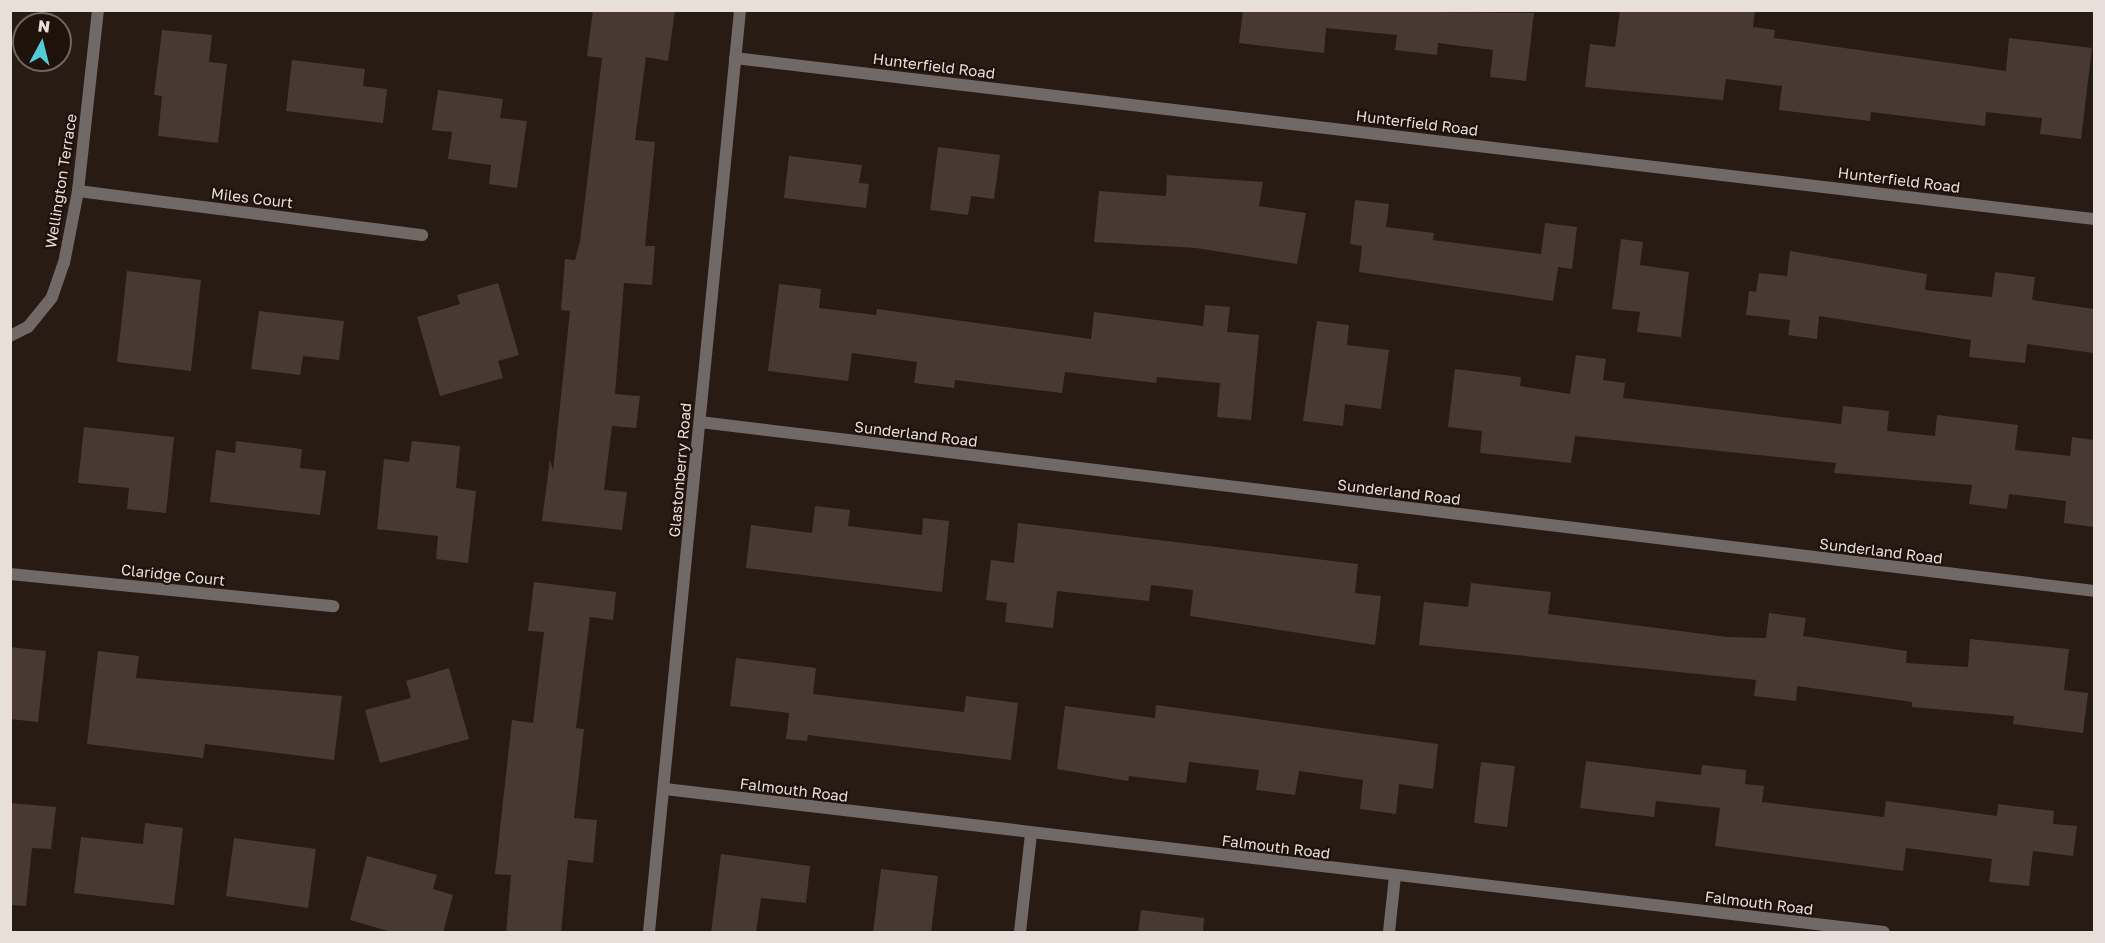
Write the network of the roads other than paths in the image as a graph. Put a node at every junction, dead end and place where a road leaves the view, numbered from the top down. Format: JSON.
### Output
{"nodes":[{"id":1,"x":98,"y":10,"type":"edge"},
{"id":2,"x":740,"y":10,"type":"edge"},
{"id":3,"x":735,"y":58,"type":"junction"},
{"id":4,"x":78,"y":191,"type":"junction"},
{"id":5,"x":2094,"y":219,"type":"edge"},
{"id":6,"x":422,"y":235,"type":"dead end"},
{"id":7,"x":10,"y":336,"type":"edge"},
{"id":8,"x":700,"y":422,"type":"junction"},
{"id":9,"x":10,"y":574,"type":"edge"},
{"id":10,"x":2094,"y":591,"type":"edge"},
{"id":11,"x":333,"y":606,"type":"dead end"},
{"id":12,"x":665,"y":789,"type":"junction"},
{"id":13,"x":1031,"y":834,"type":"junction"},
{"id":14,"x":1395,"y":876,"type":"junction"},
{"id":15,"x":1761,"y":919,"type":"junction"},
{"id":16,"x":649,"y":933,"type":"edge"},
{"id":17,"x":1020,"y":933,"type":"edge"},
{"id":18,"x":1389,"y":933,"type":"edge"},
{"id":19,"x":1760,"y":933,"type":"edge"},
{"id":20,"x":1884,"y":933,"type":"edge"}],
"edges":[{"from":1,"to":4,"type":"street","name":"Wellington Terrace"},
{"from":2,"to":3,"type":"street","name":"Glastonberry Road"},
{"from":3,"to":5,"type":"street","name":"Hunterfield Road"},
{"from":3,"to":8,"type":"street","name":"Glastonberry Road"},
{"from":4,"to":6,"type":"street","name":"Miles Court"},
{"from":4,"to":7,"type":"street","name":"Wellington Terrace"},
{"from":8,"to":10,"type":"street","name":"Sunderland Road"},
{"from":8,"to":12,"type":"street","name":"Glastonberry Road"},
{"from":9,"to":11,"type":"street","name":"Claridge Court"},
{"from":12,"to":13,"type":"street","name":"Falmouth Road"},
{"from":12,"to":16,"type":"street","name":"Glastonberry Road"},
{"from":13,"to":14,"type":"street","name":"Falmouth Road"},
{"from":13,"to":17,"type":"street"},
{"from":14,"to":15,"type":"street","name":"Falmouth Road"},
{"from":14,"to":18,"type":"street"},
{"from":15,"to":19,"type":"street"},
{"from":15,"to":20,"type":"street","name":"Falmouth Road"}]}
